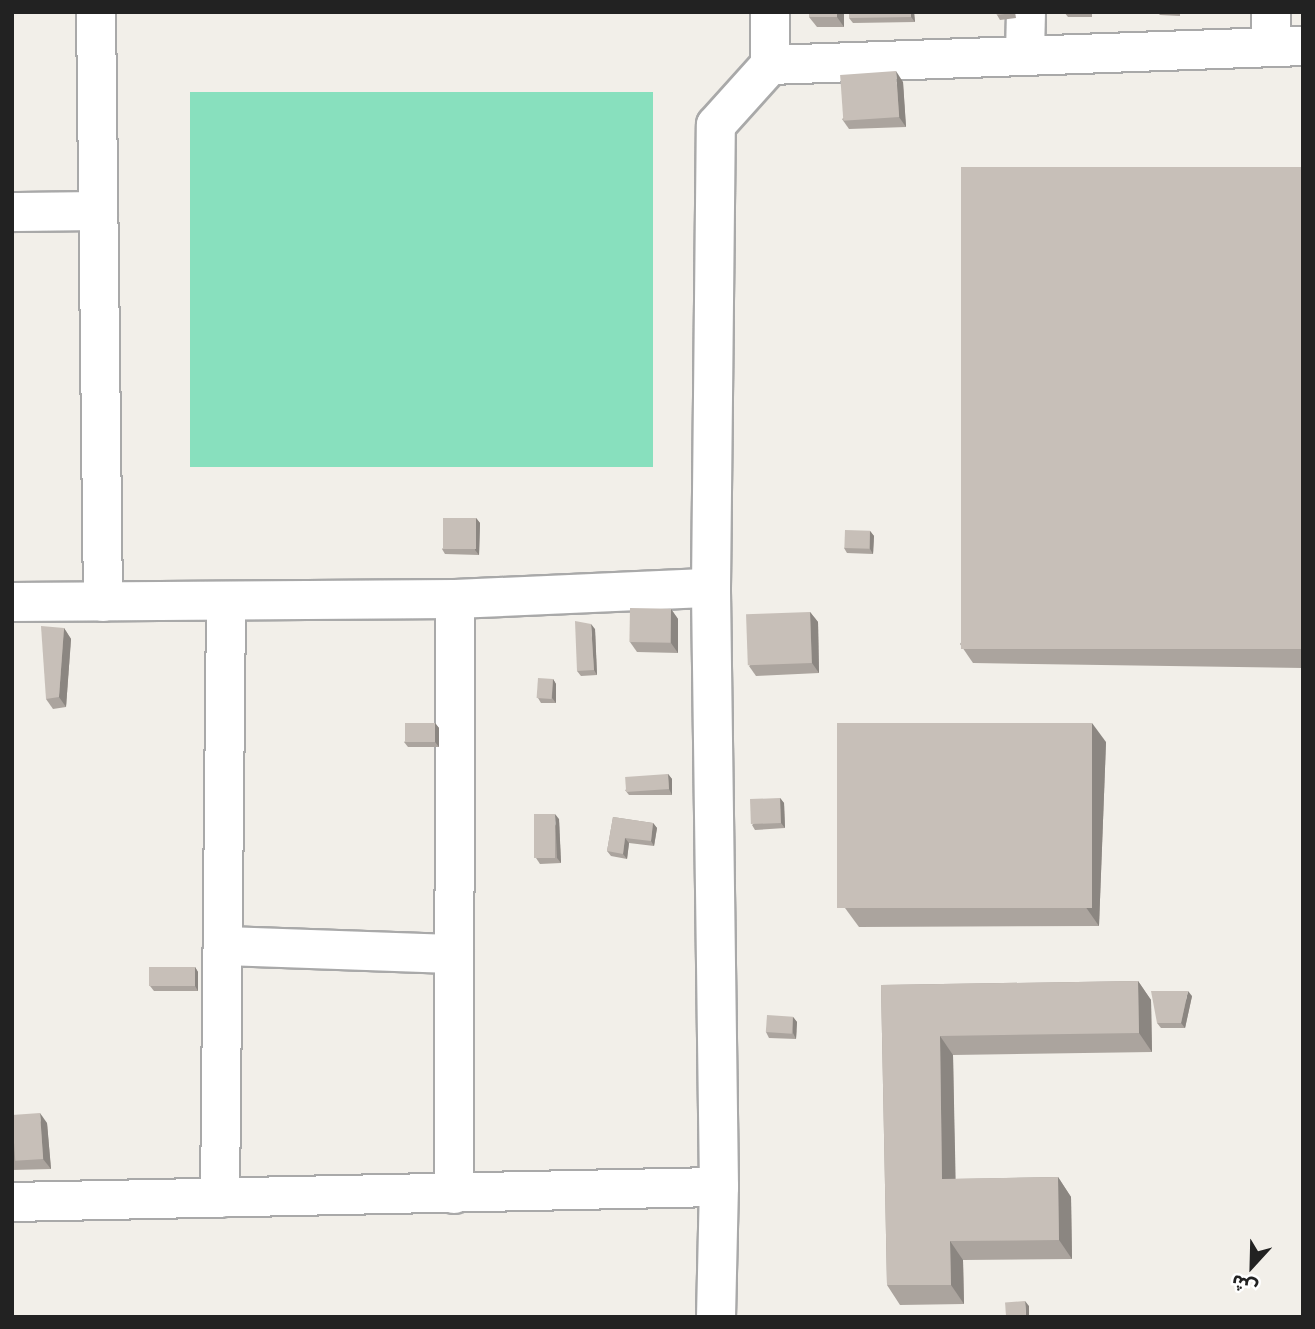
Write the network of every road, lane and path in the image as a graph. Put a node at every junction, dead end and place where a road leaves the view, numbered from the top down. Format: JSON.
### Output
{"nodes":[{"id":1,"x":96,"y":12,"type":"edge"},
{"id":2,"x":770,"y":12,"type":"edge"},
{"id":3,"x":1026,"y":12,"type":"edge"},
{"id":4,"x":1282,"y":35,"type":"edge"},
{"id":5,"x":1025,"y":53,"type":"junction"},
{"id":6,"x":770,"y":65,"type":"junction"},
{"id":7,"x":98,"y":211,"type":"junction"},
{"id":8,"x":12,"y":212,"type":"edge"},
{"id":9,"x":711,"y":588,"type":"junction"},
{"id":10,"x":455,"y":599,"type":"junction"},
{"id":11,"x":226,"y":601,"type":"junction"},
{"id":12,"x":12,"y":602,"type":"edge"},
{"id":13,"x":103,"y":602,"type":"junction"},
{"id":14,"x":223,"y":946,"type":"junction"},
{"id":15,"x":454,"y":954,"type":"junction"},
{"id":16,"x":719,"y":1187,"type":"junction"},
{"id":17,"x":454,"y":1194,"type":"junction"},
{"id":18,"x":220,"y":1198,"type":"junction"},
{"id":19,"x":12,"y":1202,"type":"edge"},
{"id":20,"x":716,"y":1317,"type":"edge"}],
"edges":[{"from":1,"to":7,"type":"street"},
{"from":2,"to":6,"type":"street"},
{"from":3,"to":5,"type":"street"},
{"from":4,"to":5,"type":"street"},
{"from":5,"to":6,"type":"street"},
{"from":6,"to":9,"type":"street"},
{"from":7,"to":8,"type":"street"},
{"from":7,"to":13,"type":"street"},
{"from":9,"to":10,"type":"street"},
{"from":9,"to":16,"type":"street"},
{"from":10,"to":11,"type":"street"},
{"from":10,"to":15,"type":"street"},
{"from":11,"to":13,"type":"street"},
{"from":11,"to":14,"type":"street"},
{"from":12,"to":13,"type":"street"},
{"from":14,"to":15,"type":"street"},
{"from":14,"to":18,"type":"street"},
{"from":15,"to":17,"type":"street"},
{"from":16,"to":17,"type":"street"},
{"from":16,"to":20,"type":"street"},
{"from":17,"to":18,"type":"street"},
{"from":18,"to":19,"type":"street"}]}
